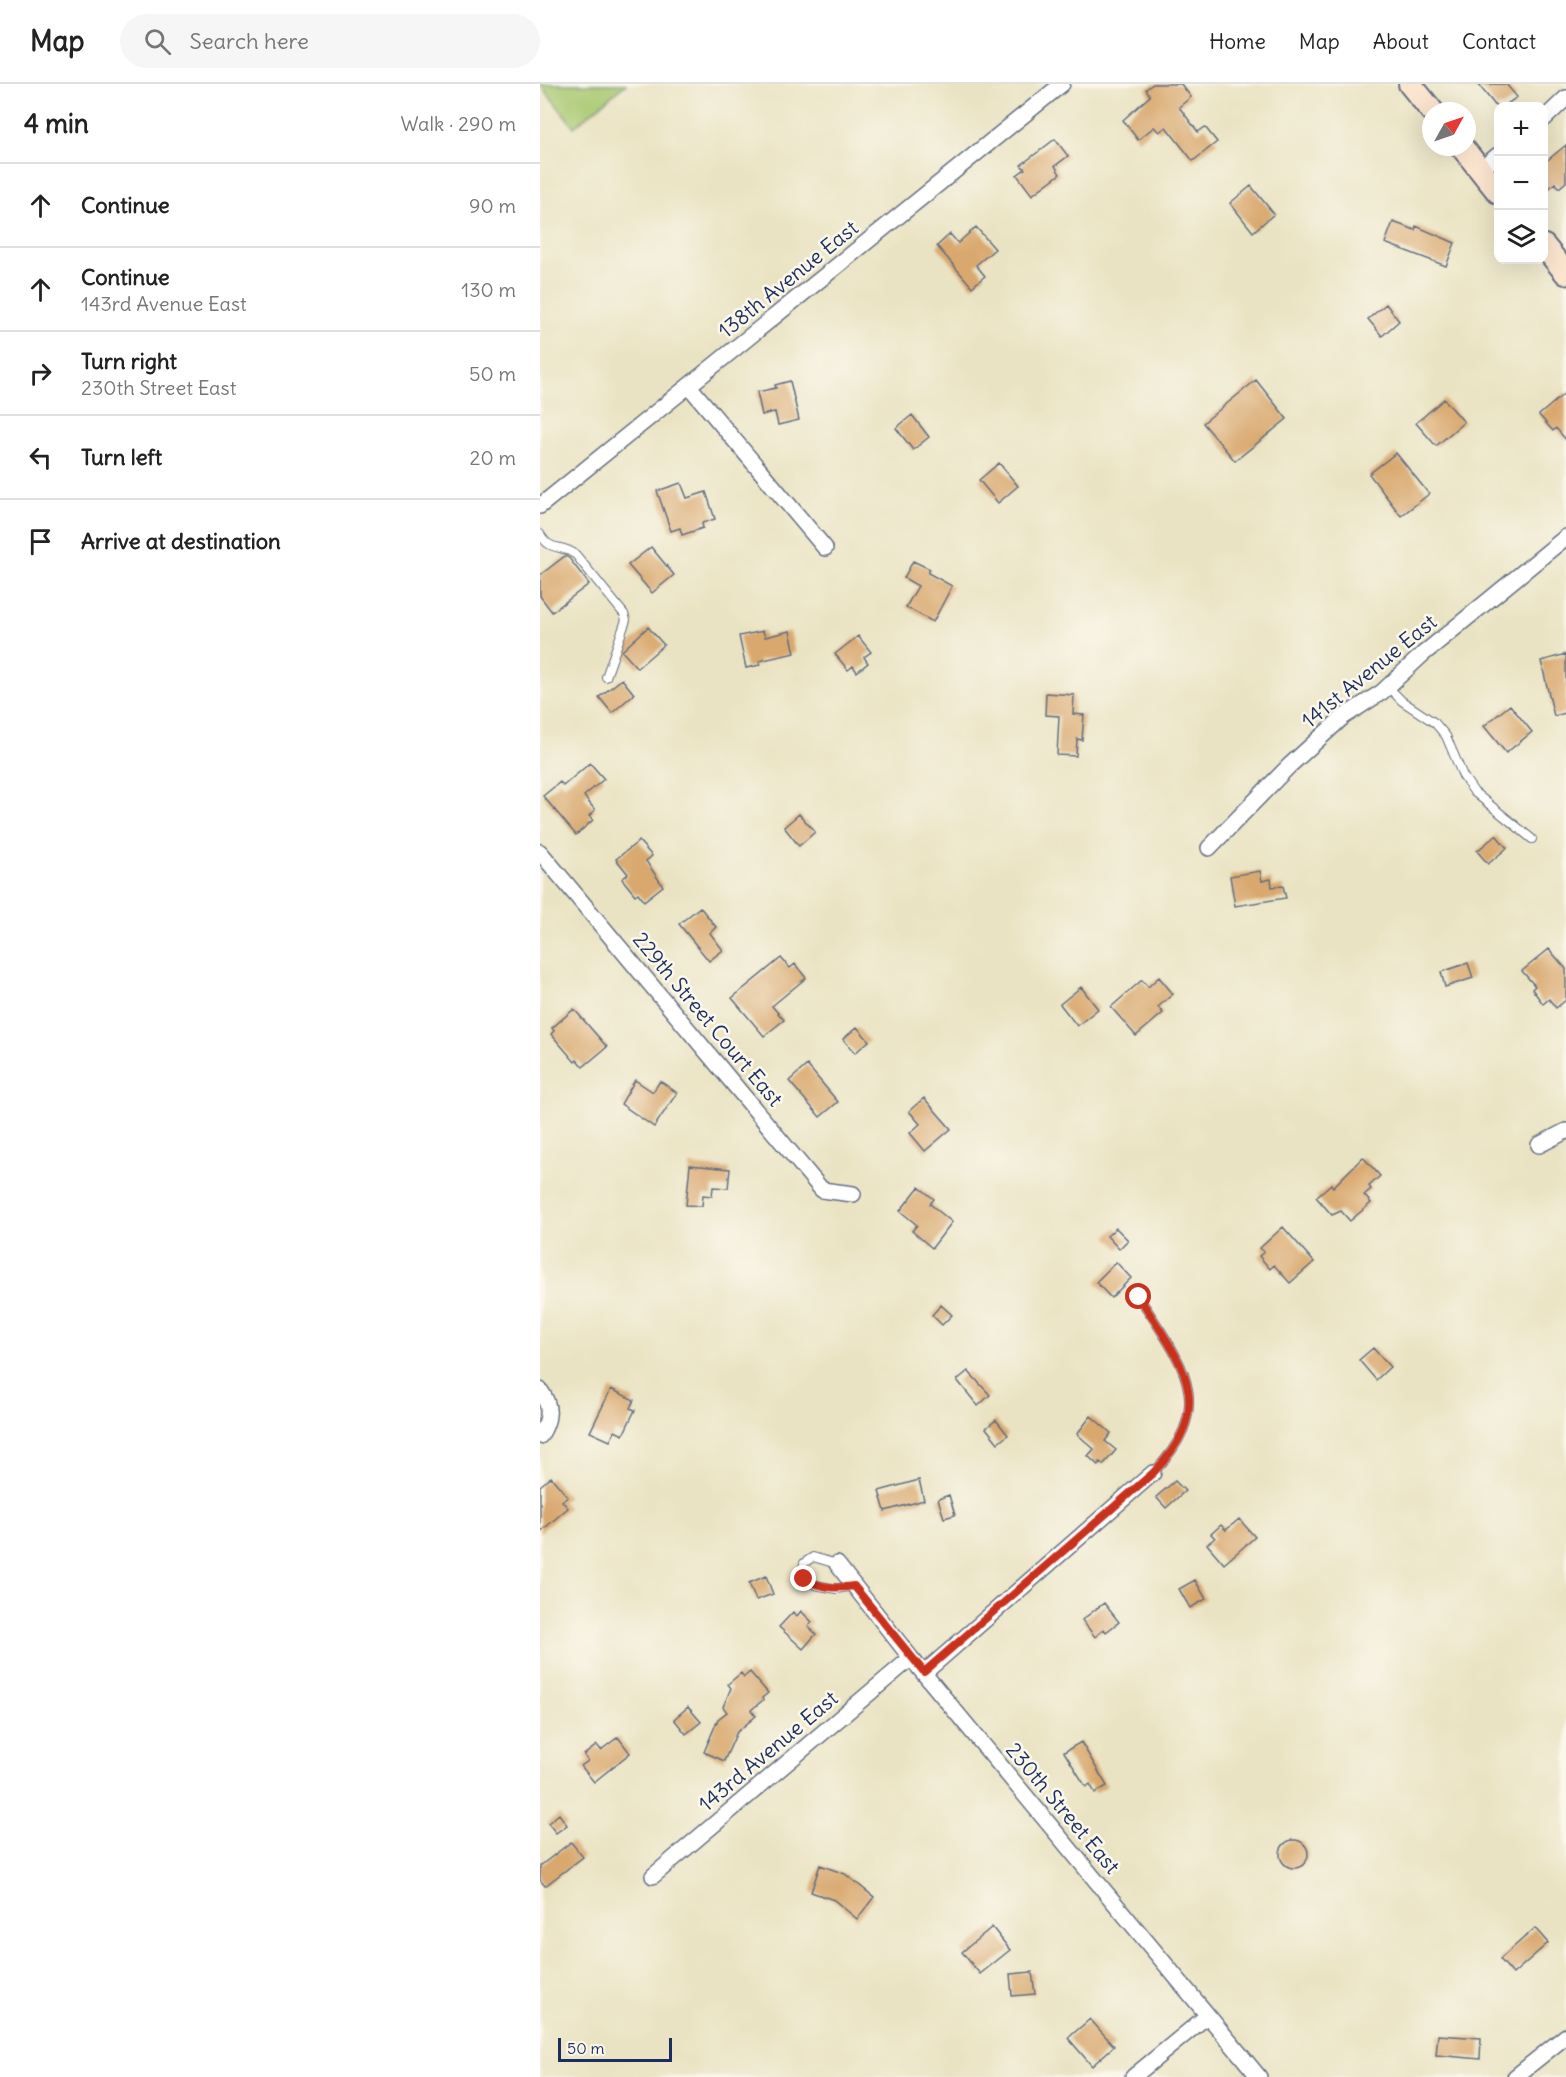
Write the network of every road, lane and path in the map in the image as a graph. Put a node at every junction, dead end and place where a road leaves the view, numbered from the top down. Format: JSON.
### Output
{"nodes":[{"id":1,"x":1062,"y":84,"type":"edge"},
{"id":2,"x":1410,"y":84,"type":"edge"},
{"id":3,"x":1566,"y":98,"type":"edge"},
{"id":4,"x":1425,"y":102,"type":"edge"},
{"id":5,"x":1548,"y":114,"type":"edge"},
{"id":6,"x":1469,"y":156,"type":"edge"},
{"id":7,"x":1497,"y":156,"type":"edge"},
{"id":8,"x":1480,"y":170,"type":"junction"},
{"id":9,"x":1494,"y":187,"type":"edge"},
{"id":10,"x":1548,"y":251,"type":"edge"},
{"id":11,"x":1566,"y":273,"type":"edge"},
{"id":12,"x":689,"y":386,"type":"junction"},
{"id":13,"x":540,"y":506,"type":"edge"},
{"id":14,"x":540,"y":534,"type":"edge"},
{"id":15,"x":1566,"y":537,"type":"edge"},
{"id":16,"x":825,"y":548,"type":"dead end"},
{"id":17,"x":606,"y":677,"type":"dead end"},
{"id":18,"x":1388,"y":687,"type":"junction"},
{"id":19,"x":1532,"y":839,"type":"dead end"},
{"id":20,"x":1209,"y":848,"type":"dead end"},
{"id":21,"x":540,"y":852,"type":"edge"},
{"id":22,"x":1566,"y":1131,"type":"edge"},
{"id":23,"x":1539,"y":1145,"type":"dead end"},
{"id":24,"x":853,"y":1194,"type":"dead end"},
{"id":25,"x":1139,"y":1297,"type":"dead end"},
{"id":26,"x":540,"y":1390,"type":"edge"},
{"id":27,"x":540,"y":1436,"type":"edge"},
{"id":28,"x":1153,"y":1473,"type":"joint"},
{"id":29,"x":837,"y":1564,"type":"joint"},
{"id":30,"x":854,"y":1586,"type":"junction"},
{"id":31,"x":911,"y":1658,"type":"junction"},
{"id":32,"x":924,"y":1672,"type":"junction"},
{"id":33,"x":653,"y":1876,"type":"dead end"},
{"id":34,"x":1207,"y":2016,"type":"junction"},
{"id":35,"x":1566,"y":2036,"type":"edge"},
{"id":36,"x":1133,"y":2077,"type":"edge"},
{"id":37,"x":1259,"y":2077,"type":"edge"},
{"id":38,"x":1515,"y":2077,"type":"edge"}],
"edges":[{"from":1,"to":12,"type":"street","name":"138th Avenue East"},
{"from":2,"to":4,"type":"street"},
{"from":3,"to":5,"type":"street"},
{"from":6,"to":8,"type":"street"},
{"from":7,"to":8,"type":"street"},
{"from":8,"to":9,"type":"street"},
{"from":10,"to":11,"type":"street"},
{"from":12,"to":13,"type":"street","name":"138th Avenue East"},
{"from":12,"to":16,"type":"street"},
{"from":14,"to":17,"type":"lane"},
{"from":15,"to":18,"type":"street","name":"141st Avenue East"},
{"from":18,"to":19,"type":"lane"},
{"from":18,"to":20,"type":"street","name":"141st Avenue East"},
{"from":21,"to":24,"type":"street","name":"229th Street Court East"},
{"from":22,"to":23,"type":"street"},
{"from":25,"to":28,"type":"lane"},
{"from":26,"to":27,"type":"street"},
{"from":28,"to":32,"type":"street"},
{"from":29,"to":30,"type":"street","name":"230th Street East"},
{"from":29,"to":30,"type":"lane"},
{"from":30,"to":31,"type":"street","name":"230th Street East"},
{"from":31,"to":32,"type":"street","name":"230th Street East"},
{"from":31,"to":33,"type":"street","name":"143rd Avenue East"},
{"from":32,"to":34,"type":"street","name":"230th Street East"},
{"from":34,"to":36,"type":"street"},
{"from":34,"to":37,"type":"street","name":"230th Street East"},
{"from":35,"to":38,"type":"street"}]}
